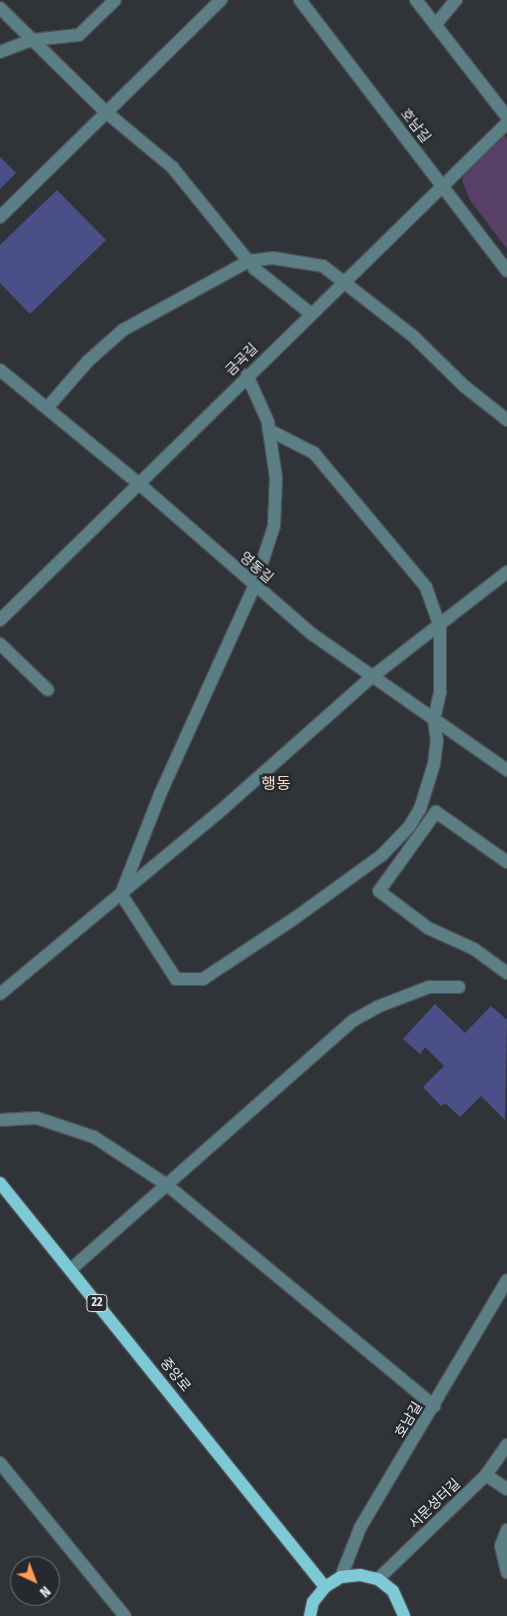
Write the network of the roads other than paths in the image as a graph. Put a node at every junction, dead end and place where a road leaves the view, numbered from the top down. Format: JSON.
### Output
{"nodes":[{"id":1,"x":114,"y":0,"type":"edge"},
{"id":2,"x":221,"y":0,"type":"edge"},
{"id":3,"x":300,"y":0,"type":"edge"},
{"id":4,"x":416,"y":0,"type":"edge"},
{"id":5,"x":456,"y":0,"type":"edge"},
{"id":6,"x":0,"y":8,"type":"edge"},
{"id":7,"x":435,"y":25,"type":"junction"},
{"id":8,"x":32,"y":40,"type":"junction"},
{"id":9,"x":0,"y":52,"type":"edge"},
{"id":10,"x":106,"y":113,"type":"junction"},
{"id":11,"x":507,"y":117,"type":"edge"},
{"id":12,"x":507,"y":124,"type":"edge"},
{"id":13,"x":443,"y":186,"type":"junction"},
{"id":14,"x":0,"y":217,"type":"edge"},
{"id":15,"x":248,"y":261,"type":"junction"},
{"id":16,"x":507,"y":271,"type":"edge"},
{"id":17,"x":342,"y":282,"type":"junction"},
{"id":18,"x":310,"y":313,"type":"junction"},
{"id":19,"x":0,"y":370,"type":"edge"},
{"id":20,"x":247,"y":375,"type":"junction"},
{"id":21,"x":47,"y":408,"type":"junction"},
{"id":22,"x":507,"y":420,"type":"edge"},
{"id":23,"x":269,"y":430,"type":"junction"},
{"id":24,"x":138,"y":483,"type":"junction"},
{"id":25,"x":507,"y":572,"type":"edge"},
{"id":26,"x":254,"y":587,"type":"junction"},
{"id":27,"x":0,"y":620,"type":"edge"},
{"id":28,"x":440,"y":627,"type":"junction"},
{"id":29,"x":0,"y":644,"type":"edge"},
{"id":30,"x":373,"y":676,"type":"junction"},
{"id":31,"x":48,"y":690,"type":"dead end"},
{"id":32,"x":434,"y":719,"type":"junction"},
{"id":33,"x":507,"y":770,"type":"edge"},
{"id":34,"x":507,"y":862,"type":"edge"},
{"id":35,"x":121,"y":894,"type":"junction"},
{"id":36,"x":507,"y":973,"type":"edge"},
{"id":37,"x":459,"y":987,"type":"dead end"},
{"id":38,"x":0,"y":994,"type":"edge"},
{"id":39,"x":0,"y":1120,"type":"edge"},
{"id":40,"x":0,"y":1183,"type":"edge"},
{"id":41,"x":167,"y":1185,"type":"junction"},
{"id":42,"x":70,"y":1270,"type":"junction"},
{"id":43,"x":507,"y":1280,"type":"edge"},
{"id":44,"x":434,"y":1406,"type":"junction"},
{"id":45,"x":507,"y":1445,"type":"edge"},
{"id":46,"x":0,"y":1463,"type":"edge"},
{"id":47,"x":486,"y":1475,"type":"junction"},
{"id":48,"x":507,"y":1489,"type":"edge"},
{"id":49,"x":507,"y":1530,"type":"edge"},
{"id":50,"x":507,"y":1572,"type":"edge"},
{"id":51,"x":341,"y":1577,"type":"junction"},
{"id":52,"x":378,"y":1579,"type":"junction"},
{"id":53,"x":325,"y":1587,"type":"junction"},
{"id":54,"x":125,"y":1616,"type":"edge"},
{"id":55,"x":310,"y":1616,"type":"edge"},
{"id":56,"x":404,"y":1616,"type":"edge"}],
"edges":[{"from":1,"to":8,"type":"street"},
{"from":2,"to":10,"type":"street"},
{"from":3,"to":13,"type":"street","name":"호남길"},
{"from":4,"to":7,"type":"street"},
{"from":5,"to":7,"type":"street"},
{"from":6,"to":8,"type":"street"},
{"from":7,"to":11,"type":"street"},
{"from":8,"to":9,"type":"street"},
{"from":8,"to":10,"type":"street"},
{"from":10,"to":14,"type":"street"},
{"from":10,"to":15,"type":"street"},
{"from":12,"to":13,"type":"street","name":"금곡길"},
{"from":13,"to":16,"type":"street","name":"호남길"},
{"from":13,"to":17,"type":"street","name":"금곡길"},
{"from":15,"to":17,"type":"street"},
{"from":15,"to":18,"type":"street"},
{"from":15,"to":21,"type":"street"},
{"from":17,"to":18,"type":"street","name":"금곡길"},
{"from":17,"to":22,"type":"street"},
{"from":18,"to":20,"type":"street","name":"금곡길"},
{"from":19,"to":21,"type":"street","name":"영동길"},
{"from":20,"to":23,"type":"street"},
{"from":20,"to":24,"type":"street","name":"금곡길"},
{"from":21,"to":24,"type":"street","name":"영동길"},
{"from":23,"to":26,"type":"street"},
{"from":23,"to":28,"type":"street"},
{"from":24,"to":26,"type":"street","name":"영동길"},
{"from":24,"to":27,"type":"street","name":"금곡길"},
{"from":25,"to":28,"type":"street"},
{"from":26,"to":30,"type":"street","name":"영동길"},
{"from":26,"to":35,"type":"street"},
{"from":28,"to":30,"type":"street"},
{"from":28,"to":32,"type":"street"},
{"from":29,"to":31,"type":"street"},
{"from":30,"to":32,"type":"street","name":"영동길"},
{"from":30,"to":35,"type":"street"},
{"from":32,"to":33,"type":"street","name":"영동길"},
{"from":32,"to":35,"type":"street"},
{"from":34,"to":36,"type":"street"},
{"from":35,"to":38,"type":"street"},
{"from":37,"to":41,"type":"street"},
{"from":39,"to":41,"type":"street"},
{"from":40,"to":42,"type":"main road","name":"중앙로","number":"22"},
{"from":41,"to":42,"type":"street"},
{"from":41,"to":44,"type":"street"},
{"from":42,"to":53,"type":"main road","name":"중앙로","number":"22"},
{"from":43,"to":44,"type":"street","name":"호남길"},
{"from":44,"to":51,"type":"street","name":"호남길"},
{"from":45,"to":47,"type":"street","name":"서문성터길"},
{"from":46,"to":54,"type":"street"},
{"from":47,"to":48,"type":"street"},
{"from":47,"to":52,"type":"street","name":"서문성터길"},
{"from":49,"to":50,"type":"street"},
{"from":51,"to":52,"type":"main road"},
{"from":51,"to":53,"type":"main road"},
{"from":52,"to":56,"type":"main road"},
{"from":53,"to":55,"type":"main road"}]}
